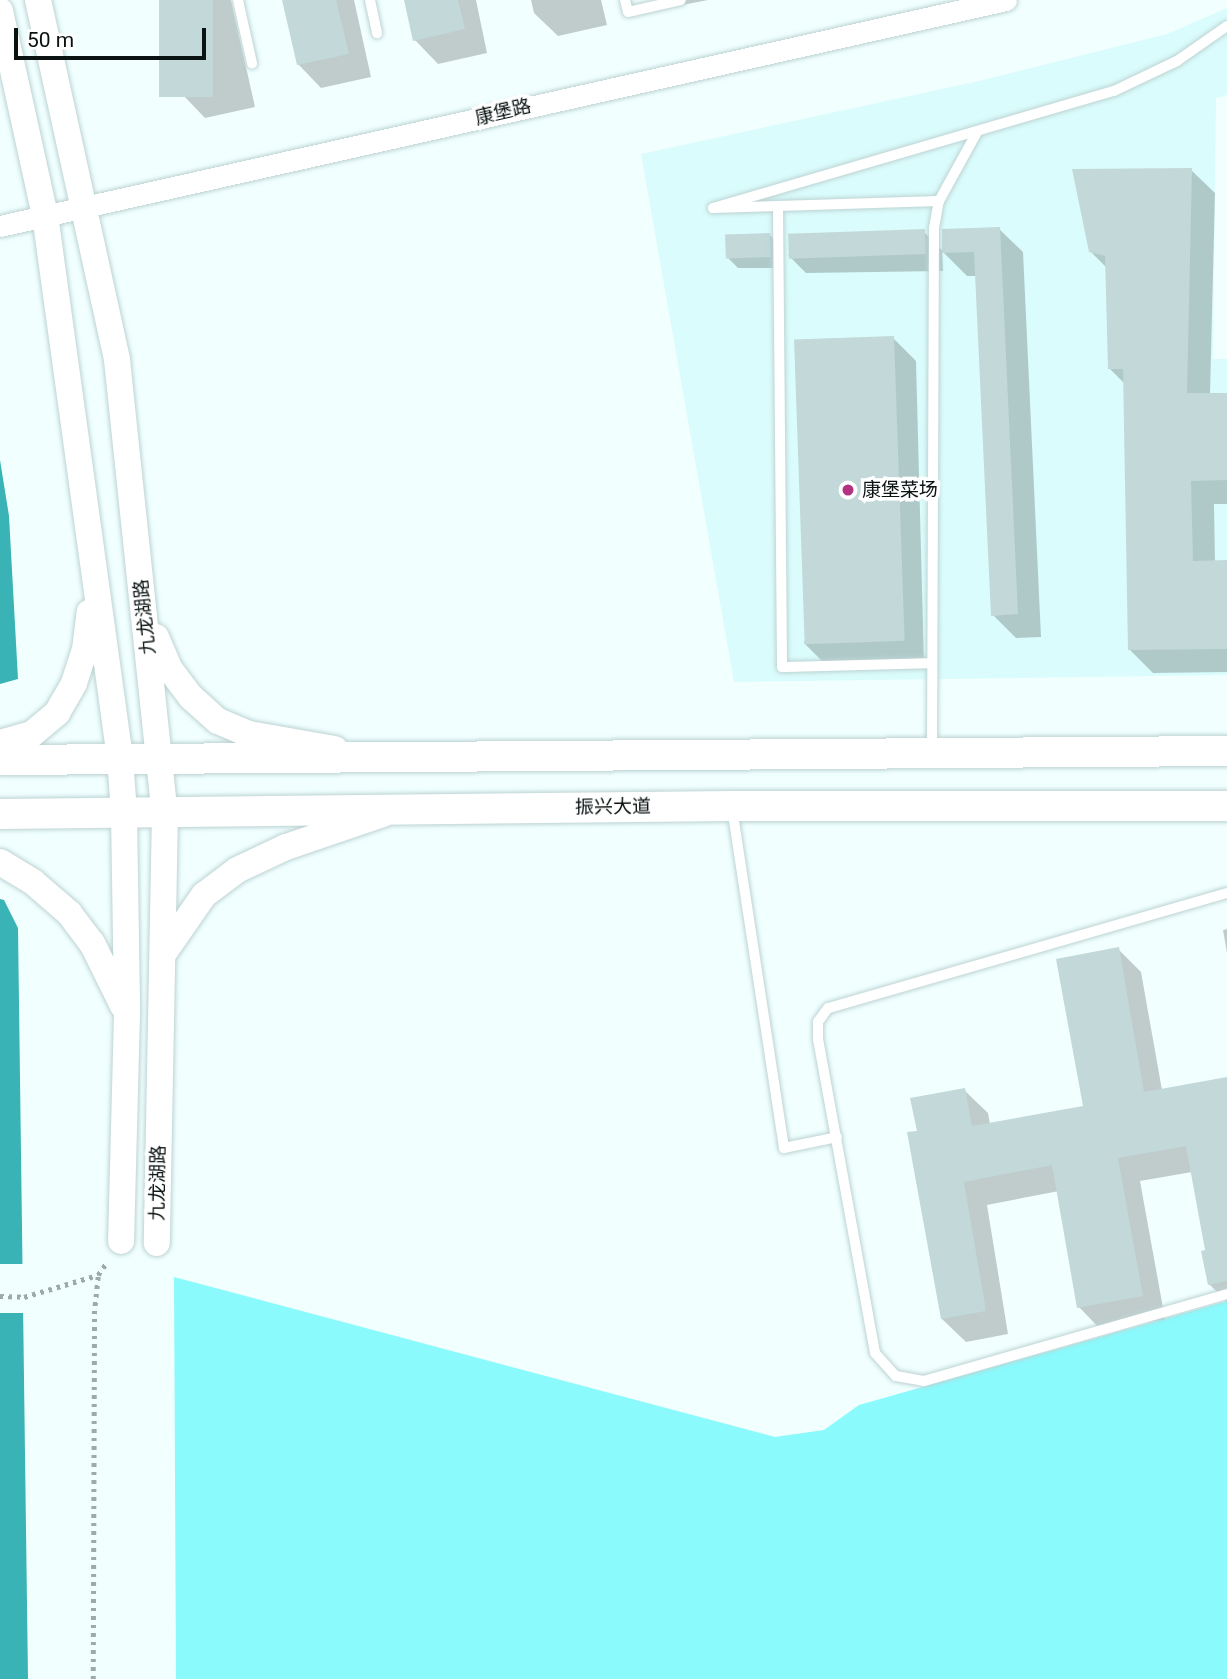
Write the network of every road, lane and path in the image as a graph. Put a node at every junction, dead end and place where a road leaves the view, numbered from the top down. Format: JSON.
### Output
{"nodes":[{"id":1,"x":38,"y":0,"type":"edge"},
{"id":2,"x":238,"y":0,"type":"edge"},
{"id":3,"x":369,"y":0,"type":"edge"},
{"id":4,"x":625,"y":0,"type":"edge"},
{"id":5,"x":681,"y":0,"type":"edge"},
{"id":6,"x":1006,"y":0,"type":"edge"},
{"id":7,"x":0,"y":11,"type":"edge"},
{"id":8,"x":1227,"y":26,"type":"edge"},
{"id":9,"x":377,"y":33,"type":"dead end"},
{"id":10,"x":252,"y":63,"type":"dead end"},
{"id":11,"x":977,"y":132,"type":"junction"},
{"id":12,"x":939,"y":201,"type":"junction"},
{"id":13,"x":84,"y":205,"type":"junction"},
{"id":14,"x":778,"y":206,"type":"junction"},
{"id":15,"x":45,"y":215,"type":"junction"},
{"id":16,"x":0,"y":226,"type":"edge"},
{"id":17,"x":94,"y":575,"type":"junction"},
{"id":18,"x":145,"y":612,"type":"junction"},
{"id":19,"x":932,"y":663,"type":"junction"},
{"id":20,"x":0,"y":743,"type":"edge"},
{"id":21,"x":1227,"y":744,"type":"edge"},
{"id":22,"x":1227,"y":751,"type":"edge"},
{"id":23,"x":1128,"y":752,"type":"junction"},
{"id":24,"x":932,"y":753,"type":"junction"},
{"id":25,"x":378,"y":757,"type":"junction"},
{"id":26,"x":120,"y":758,"type":"junction"},
{"id":27,"x":160,"y":758,"type":"junction"},
{"id":28,"x":0,"y":760,"type":"edge"},
{"id":29,"x":1116,"y":805,"type":"junction"},
{"id":30,"x":732,"y":806,"type":"junction"},
{"id":31,"x":1227,"y":806,"type":"edge"},
{"id":32,"x":394,"y":810,"type":"junction"},
{"id":33,"x":124,"y":813,"type":"junction"},
{"id":34,"x":165,"y":813,"type":"junction"},
{"id":35,"x":0,"y":814,"type":"edge"},
{"id":36,"x":1227,"y":825,"type":"edge"},
{"id":37,"x":0,"y":862,"type":"edge"},
{"id":38,"x":1227,"y":893,"type":"edge"},
{"id":39,"x":162,"y":955,"type":"junction"},
{"id":40,"x":127,"y":1014,"type":"junction"},
{"id":41,"x":837,"y":1137,"type":"junction"},
{"id":42,"x":121,"y":1241,"type":"joint"},
{"id":43,"x":157,"y":1243,"type":"dead end"},
{"id":44,"x":98,"y":1275,"type":"junction"},
{"id":45,"x":1227,"y":1294,"type":"edge"},
{"id":46,"x":0,"y":1296,"type":"edge"},
{"id":47,"x":93,"y":1679,"type":"edge"}],
"edges":[{"from":1,"to":13,"type":"street","name":"九龙湖路"},
{"from":2,"to":10,"type":"lane"},
{"from":3,"to":9,"type":"lane"},
{"from":4,"to":5,"type":"lane"},
{"from":6,"to":13,"type":"street","name":"康堡路"},
{"from":7,"to":15,"type":"street","name":"九龙湖路"},
{"from":8,"to":11,"type":"lane"},
{"from":11,"to":12,"type":"lane"},
{"from":11,"to":14,"type":"lane"},
{"from":12,"to":14,"type":"lane"},
{"from":12,"to":19,"type":"lane"},
{"from":13,"to":15,"type":"street","name":"康堡路"},
{"from":13,"to":18,"type":"street","name":"九龙湖路"},
{"from":14,"to":19,"type":"lane"},
{"from":15,"to":16,"type":"street","name":"康堡路"},
{"from":15,"to":17,"type":"street","name":"九龙湖路"},
{"from":17,"to":20,"type":"street"},
{"from":17,"to":26,"type":"street","name":"九龙湖路"},
{"from":18,"to":25,"type":"street"},
{"from":18,"to":27,"type":"street","name":"九龙湖路"},
{"from":19,"to":24,"type":"lane"},
{"from":21,"to":23,"type":"main road"},
{"from":22,"to":23,"type":"main road"},
{"from":23,"to":24,"type":"main road"},
{"from":24,"to":25,"type":"main road"},
{"from":25,"to":27,"type":"main road"},
{"from":26,"to":27,"type":"main road"},
{"from":26,"to":28,"type":"main road"},
{"from":26,"to":33,"type":"street","name":"九龙湖路"},
{"from":27,"to":34,"type":"street","name":"九龙湖路"},
{"from":29,"to":30,"type":"main road","name":"振兴大道"},
{"from":29,"to":31,"type":"main road","name":"振兴大道"},
{"from":29,"to":36,"type":"main road"},
{"from":30,"to":32,"type":"main road","name":"振兴大道"},
{"from":30,"to":41,"type":"lane"},
{"from":32,"to":34,"type":"main road","name":"振兴大道"},
{"from":32,"to":39,"type":"street"},
{"from":33,"to":34,"type":"main road","name":"振兴大道"},
{"from":33,"to":35,"type":"main road","name":"振兴大道"},
{"from":33,"to":40,"type":"street","name":"九龙湖路"},
{"from":34,"to":39,"type":"street","name":"九龙湖路"},
{"from":37,"to":40,"type":"street"},
{"from":38,"to":41,"type":"lane"},
{"from":39,"to":43,"type":"street","name":"九龙湖路"},
{"from":40,"to":42,"type":"street","name":"九龙湖路"},
{"from":41,"to":45,"type":"lane"},
{"from":42,"to":44,"type":"path"},
{"from":44,"to":46,"type":"path"},
{"from":44,"to":47,"type":"path"}]}
